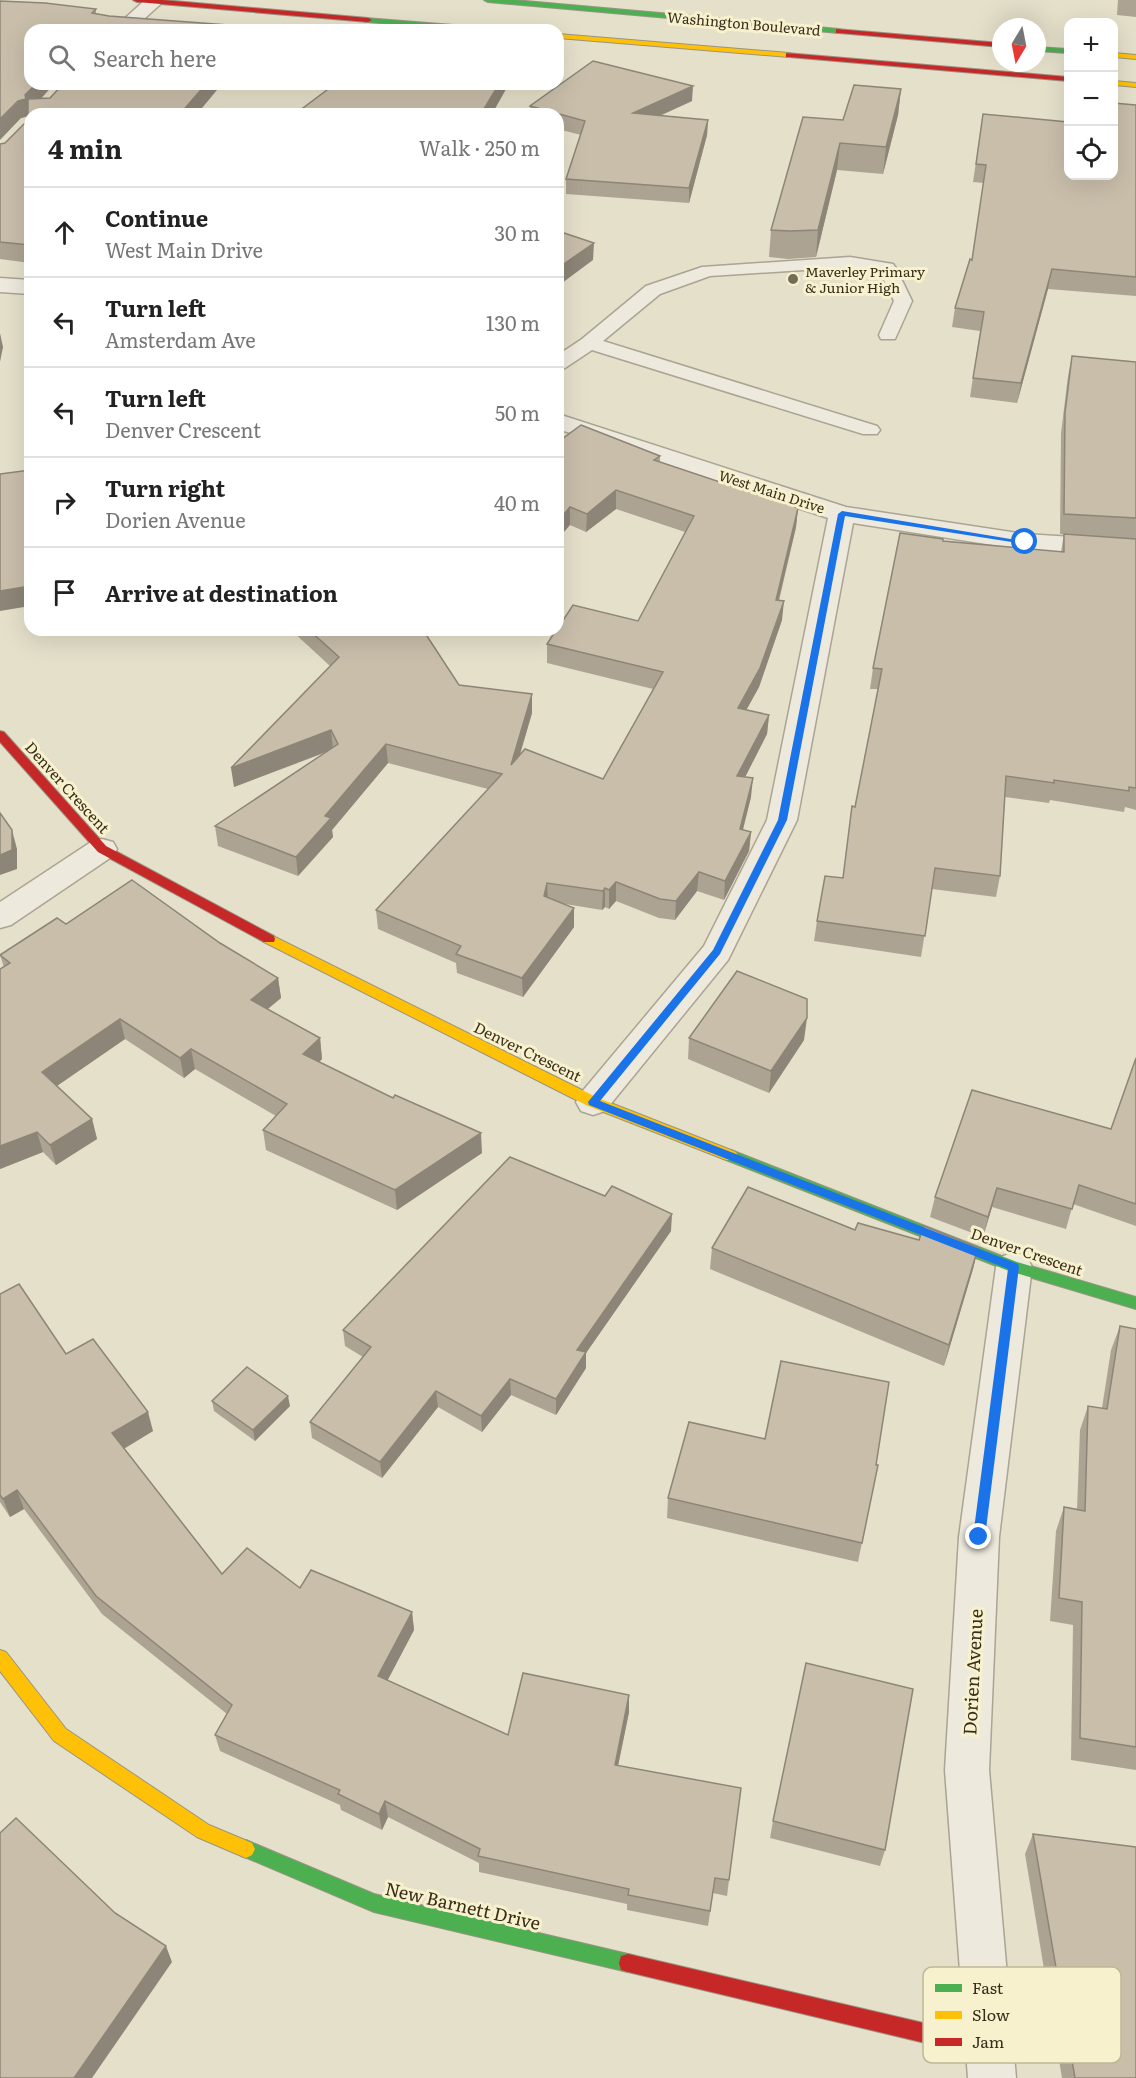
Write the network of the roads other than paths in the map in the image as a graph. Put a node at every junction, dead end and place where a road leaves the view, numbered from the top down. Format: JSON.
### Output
{"nodes":[{"id":1,"x":150,"y":0,"type":"edge"},
{"id":2,"x":488,"y":0,"type":"edge"},
{"id":3,"x":128,"y":24,"type":"edge"},
{"id":4,"x":424,"y":24,"type":"edge"},
{"id":5,"x":564,"y":37,"type":"edge"},
{"id":6,"x":992,"y":44,"type":"edge"},
{"id":7,"x":1046,"y":50,"type":"edge"},
{"id":8,"x":1064,"y":51,"type":"edge"},
{"id":9,"x":1118,"y":55,"type":"edge"},
{"id":10,"x":1136,"y":57,"type":"edge"},
{"id":11,"x":1064,"y":79,"type":"edge"},
{"id":12,"x":1118,"y":83,"type":"edge"},
{"id":13,"x":1136,"y":85,"type":"edge"},
{"id":14,"x":0,"y":285,"type":"edge"},
{"id":15,"x":24,"y":287,"type":"edge"},
{"id":16,"x":888,"y":335,"type":"dead end"},
{"id":17,"x":589,"y":343,"type":"junction"},
{"id":18,"x":564,"y":360,"type":"edge"},
{"id":19,"x":564,"y":423,"type":"edge"},
{"id":20,"x":870,"y":430,"type":"dead end"},
{"id":21,"x":842,"y":514,"type":"junction"},
{"id":22,"x":1136,"y":549,"type":"edge"},
{"id":23,"x":0,"y":735,"type":"edge"},
{"id":24,"x":102,"y":849,"type":"junction"},
{"id":25,"x":0,"y":918,"type":"edge"},
{"id":26,"x":593,"y":1102,"type":"junction"},
{"id":27,"x":1014,"y":1267,"type":"junction"},
{"id":28,"x":1136,"y":1303,"type":"edge"},
{"id":29,"x":0,"y":1658,"type":"edge"},
{"id":30,"x":982,"y":1967,"type":"edge"},
{"id":31,"x":923,"y":2046,"type":"edge"}],
"edges":[{"from":1,"to":3,"type":"street"},
{"from":1,"to":4,"type":"main road"},
{"from":2,"to":6,"type":"main road","name":"Washington Boulevard"},
{"from":5,"to":11,"type":"main road","name":"Washington Boulevard"},
{"from":7,"to":8,"type":"main road"},
{"from":9,"to":10,"type":"main road"},
{"from":12,"to":13,"type":"main road"},
{"from":14,"to":15,"type":"street"},
{"from":16,"to":17,"type":"lane"},
{"from":17,"to":18,"type":"lane"},
{"from":17,"to":20,"type":"lane"},
{"from":19,"to":21,"type":"street","name":"West Main Drive"},
{"from":21,"to":22,"type":"street","name":"West Main Drive"},
{"from":21,"to":26,"type":"street"},
{"from":23,"to":24,"type":"main road","name":"Denver Crescent"},
{"from":24,"to":25,"type":"street"},
{"from":24,"to":26,"type":"main road","name":"Denver Crescent"},
{"from":26,"to":27,"type":"main road","name":"Denver Crescent"},
{"from":27,"to":28,"type":"main road","name":"Denver Crescent"},
{"from":27,"to":30,"type":"street","name":"Dorien Avenue"},
{"from":29,"to":31,"type":"main road","name":"New Barnett Drive"}]}
